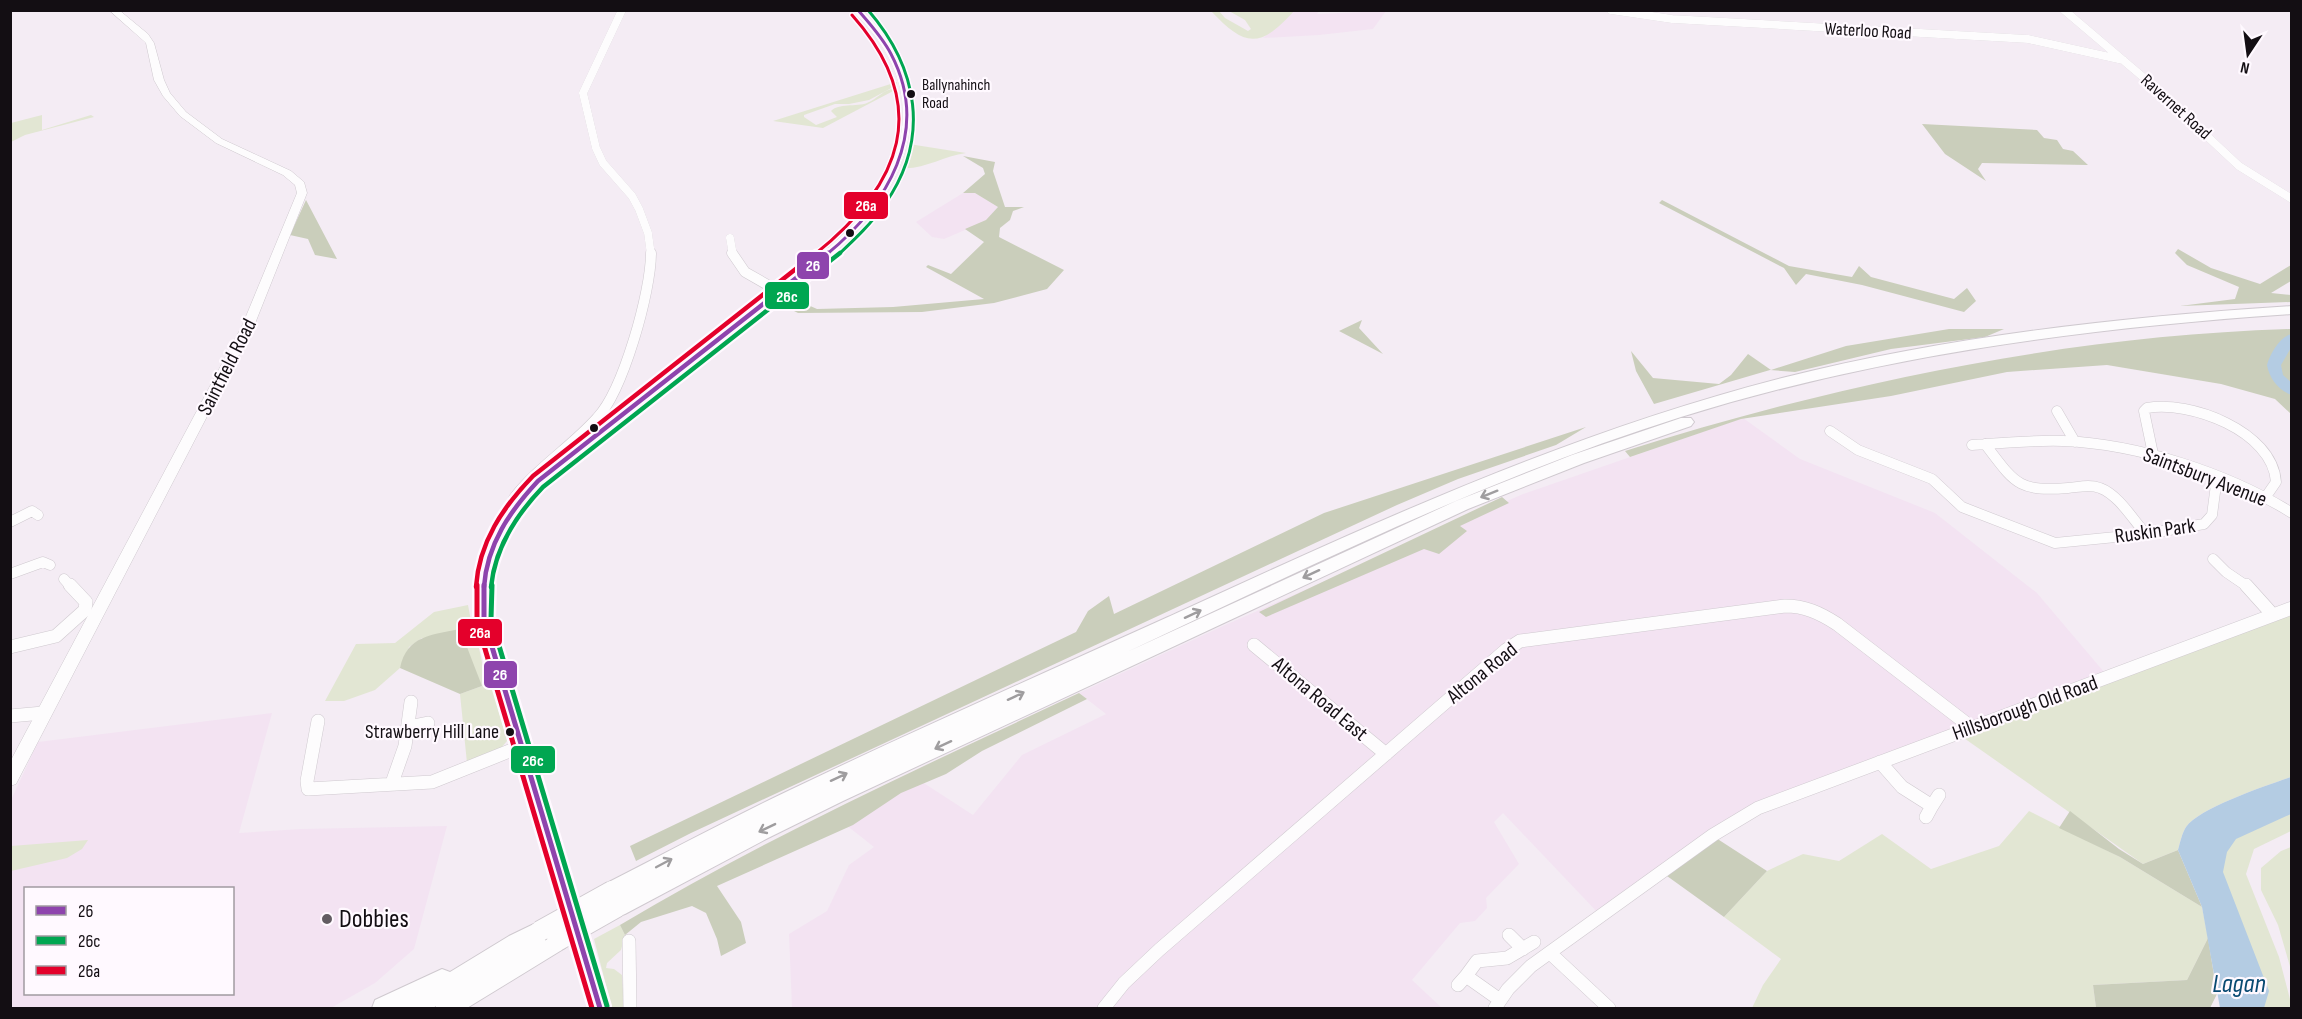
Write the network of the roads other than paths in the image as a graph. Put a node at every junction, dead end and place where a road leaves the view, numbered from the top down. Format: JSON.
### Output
{"nodes":[{"id":1,"x":113,"y":10,"type":"edge"},
{"id":2,"x":622,"y":10,"type":"edge"},
{"id":3,"x":857,"y":10,"type":"edge"},
{"id":4,"x":1611,"y":10,"type":"edge"},
{"id":5,"x":2064,"y":10,"type":"edge"},
{"id":6,"x":2123,"y":60,"type":"junction"},
{"id":7,"x":2292,"y":199,"type":"edge"},
{"id":8,"x":730,"y":238,"type":"dead end"},
{"id":9,"x":780,"y":292,"type":"junction"},
{"id":10,"x":2292,"y":310,"type":"edge"},
{"id":11,"x":2292,"y":320,"type":"edge"},
{"id":12,"x":2057,"y":411,"type":"dead end"},
{"id":13,"x":1830,"y":431,"type":"dead end"},
{"id":14,"x":2075,"y":442,"type":"junction"},
{"id":15,"x":1985,"y":444,"type":"junction"},
{"id":16,"x":1972,"y":445,"type":"dead end"},
{"id":17,"x":2153,"y":454,"type":"junction"},
{"id":18,"x":2217,"y":477,"type":"junction"},
{"id":19,"x":2265,"y":498,"type":"junction"},
{"id":20,"x":512,"y":509,"type":"junction"},
{"id":21,"x":35,"y":510,"type":"dead end"},
{"id":22,"x":2292,"y":513,"type":"edge"},
{"id":23,"x":10,"y":522,"type":"edge"},
{"id":24,"x":2146,"y":534,"type":"junction"},
{"id":25,"x":2213,"y":559,"type":"dead end"},
{"id":26,"x":47,"y":560,"type":"dead end"},
{"id":27,"x":10,"y":574,"type":"edge"},
{"id":28,"x":64,"y":579,"type":"dead end"},
{"id":29,"x":2292,"y":608,"type":"edge"},
{"id":30,"x":2273,"y":615,"type":"junction"},
{"id":31,"x":1254,"y":645,"type":"dead end"},
{"id":32,"x":10,"y":647,"type":"edge"},
{"id":33,"x":411,"y":702,"type":"dead end"},
{"id":34,"x":43,"y":713,"type":"junction"},
{"id":35,"x":10,"y":716,"type":"edge"},
{"id":36,"x":318,"y":721,"type":"dead end"},
{"id":37,"x":428,"y":723,"type":"dead end"},
{"id":38,"x":408,"y":727,"type":"junction"},
{"id":39,"x":1971,"y":727,"type":"junction"},
{"id":40,"x":522,"y":746,"type":"junction"},
{"id":41,"x":1386,"y":754,"type":"junction"},
{"id":42,"x":1880,"y":762,"type":"junction"},
{"id":43,"x":10,"y":779,"type":"edge"},
{"id":44,"x":392,"y":783,"type":"junction"},
{"id":45,"x":1932,"y":806,"type":"dead end"},
{"id":46,"x":614,"y":899,"type":"junction"},
{"id":47,"x":1509,"y":934,"type":"dead end"},
{"id":48,"x":547,"y":941,"type":"junction"},
{"id":49,"x":628,"y":941,"type":"dead end"},
{"id":50,"x":517,"y":943,"type":"junction"},
{"id":51,"x":1550,"y":953,"type":"junction"},
{"id":52,"x":1497,"y":1004,"type":"edge"},
{"id":53,"x":383,"y":1008,"type":"edge"},
{"id":54,"x":413,"y":1008,"type":"edge"},
{"id":55,"x":447,"y":1008,"type":"edge"},
{"id":56,"x":468,"y":1008,"type":"edge"},
{"id":57,"x":600,"y":1008,"type":"edge"},
{"id":58,"x":630,"y":1008,"type":"edge"},
{"id":59,"x":1104,"y":1008,"type":"edge"},
{"id":60,"x":1609,"y":1008,"type":"edge"}],
"edges":[{"from":1,"to":34,"type":"main road","name":"Saintfield Road"},
{"from":2,"to":20,"type":"street"},
{"from":3,"to":9,"type":"street"},
{"from":4,"to":6,"type":"street","name":"Waterloo Road"},
{"from":5,"to":6,"type":"street","name":"Ravernet Road"},
{"from":6,"to":7,"type":"street","name":"Ravernet Road"},
{"from":8,"to":9,"type":"street"},
{"from":9,"to":20,"type":"street"},
{"from":46,"to":10,"type":"highway","one_way":true},
{"from":11,"to":46,"type":"highway","one_way":true},
{"from":12,"to":14,"type":"street"},
{"from":13,"to":24,"type":"street","name":"Ruskin Park"},
{"from":14,"to":15,"type":"street","name":"Saintsbury Avenue"},
{"from":14,"to":17,"type":"street","name":"Saintsbury Avenue"},
{"from":15,"to":16,"type":"street","name":"Saintsbury Avenue"},
{"from":15,"to":24,"type":"street"},
{"from":17,"to":18,"type":"street","name":"Saintsbury Avenue"},
{"from":17,"to":19,"type":"street"},
{"from":18,"to":19,"type":"street","name":"Saintsbury Avenue"},
{"from":18,"to":24,"type":"street","name":"Ruskin Park"},
{"from":19,"to":22,"type":"street","name":"Saintsbury Avenue"},
{"from":20,"to":40,"type":"street"},
{"from":21,"to":23,"type":"street"},
{"from":25,"to":30,"type":"street"},
{"from":26,"to":27,"type":"street"},
{"from":28,"to":32,"type":"street"},
{"from":29,"to":30,"type":"street","name":"Hillsborough Old Road"},
{"from":30,"to":39,"type":"street","name":"Hillsborough Old Road"},
{"from":31,"to":41,"type":"street","name":"Altona Road East"},
{"from":33,"to":38,"type":"street"},
{"from":34,"to":35,"type":"street"},
{"from":34,"to":43,"type":"main road","name":"Saintfield Road"},
{"from":36,"to":44,"type":"street"},
{"from":37,"to":38,"type":"street"},
{"from":38,"to":44,"type":"street"},
{"from":39,"to":41,"type":"street","name":"Altona Road"},
{"from":39,"to":42,"type":"street","name":"Hillsborough Old Road"},
{"from":40,"to":44,"type":"street"},
{"from":40,"to":57,"type":"street"},
{"from":41,"to":59,"type":"street","name":"Altona Road"},
{"from":42,"to":45,"type":"street"},
{"from":42,"to":51,"type":"street","name":"Hillsborough Old Road"},
{"from":46,"to":48,"type":"highway","bridge":true},
{"from":47,"to":52,"type":"street"},
{"from":48,"to":50,"type":"highway"},
{"from":48,"to":55,"type":"highway"},
{"from":48,"to":56,"type":"highway"},
{"from":49,"to":58,"type":"street"},
{"from":50,"to":53,"type":"highway"},
{"from":50,"to":54,"type":"highway"},
{"from":51,"to":52,"type":"street"},
{"from":51,"to":60,"type":"street"}]}
